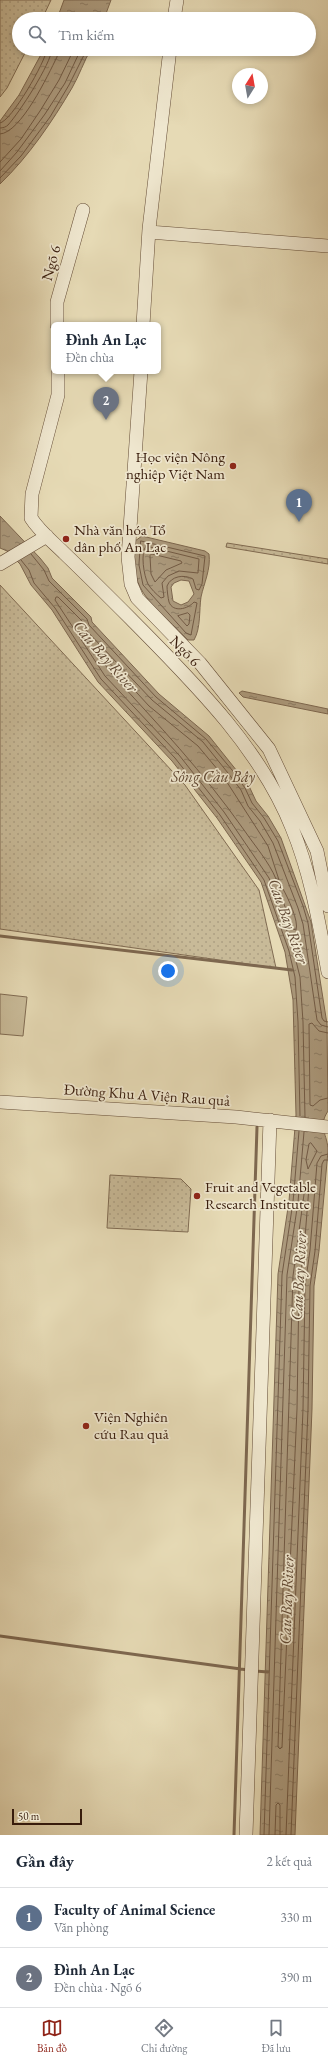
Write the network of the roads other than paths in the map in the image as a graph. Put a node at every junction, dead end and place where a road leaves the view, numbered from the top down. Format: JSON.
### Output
{"nodes":[{"id":1,"x":177,"y":0,"type":"edge"},
{"id":2,"x":175,"y":12,"type":"edge"},
{"id":3,"x":169,"y":56,"type":"edge"},
{"id":4,"x":83,"y":210,"type":"dead end"},
{"id":5,"x":149,"y":232,"type":"junction"},
{"id":6,"x":328,"y":246,"type":"edge"},
{"id":7,"x":57,"y":322,"type":"edge"},
{"id":8,"x":144,"y":322,"type":"edge"},
{"id":9,"x":58,"y":374,"type":"edge"},
{"id":10,"x":141,"y":374,"type":"edge"},
{"id":11,"x":44,"y":538,"type":"junction"},
{"id":12,"x":0,"y":564,"type":"edge"},
{"id":13,"x":328,"y":906,"type":"edge"},
{"id":14,"x":328,"y":972,"type":"edge"},
{"id":15,"x":0,"y":1102,"type":"edge"},
{"id":16,"x":270,"y":1120,"type":"junction"},
{"id":17,"x":328,"y":1127,"type":"edge"},
{"id":18,"x":246,"y":1835,"type":"edge"}],
"edges":[{"from":1,"to":2,"type":"street"},
{"from":3,"to":5,"type":"street"},
{"from":4,"to":7,"type":"street","name":"Ngõ 6"},
{"from":5,"to":6,"type":"street"},
{"from":5,"to":8,"type":"street"},
{"from":9,"to":11,"type":"street","name":"Ngõ 6"},
{"from":10,"to":13,"type":"street"},
{"from":11,"to":12,"type":"street"},
{"from":11,"to":14,"type":"street","name":"Ngõ 6"},
{"from":15,"to":16,"type":"street","name":"Đường Khu A Viện Rau quả"},
{"from":16,"to":17,"type":"street","name":"Đường Khu A Viện Rau quả"},
{"from":16,"to":18,"type":"street"}]}
